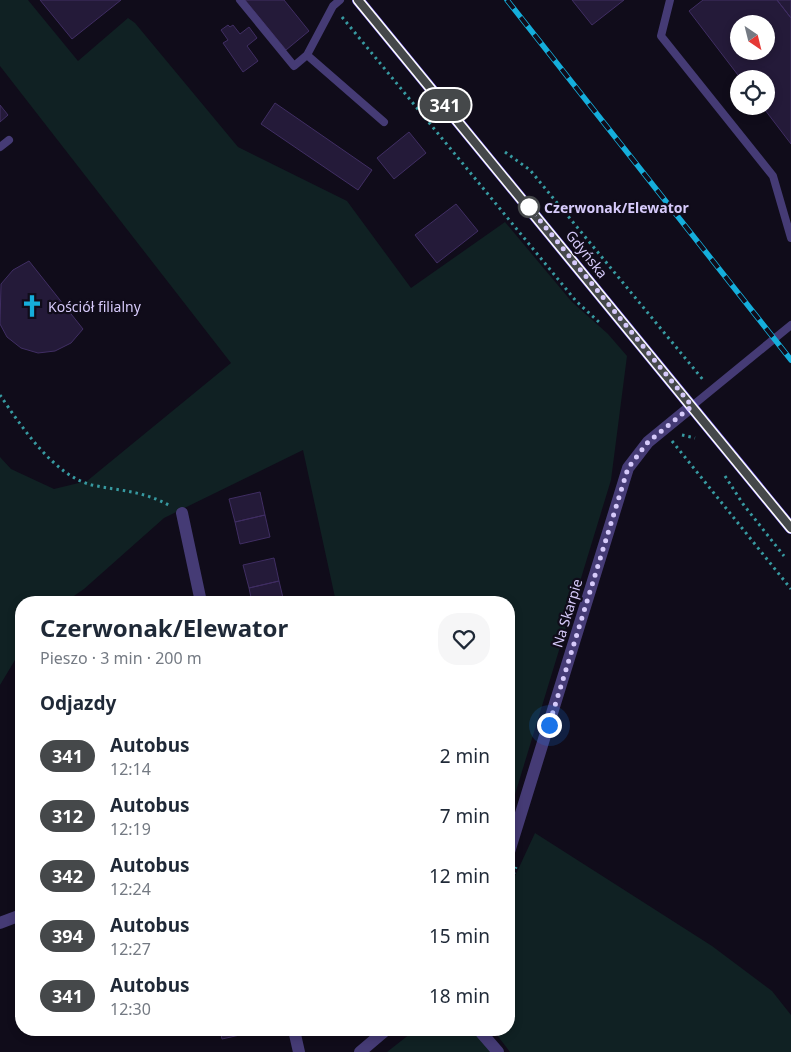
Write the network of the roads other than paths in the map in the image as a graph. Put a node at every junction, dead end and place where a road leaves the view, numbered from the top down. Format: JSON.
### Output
{"nodes":[{"id":1,"x":240,"y":0,"type":"edge"},
{"id":2,"x":340,"y":0,"type":"edge"},
{"id":3,"x":358,"y":0,"type":"edge"},
{"id":4,"x":670,"y":0,"type":"edge"},
{"id":5,"x":307,"y":55,"type":"junction"},
{"id":6,"x":384,"y":122,"type":"dead end"},
{"id":7,"x":9,"y":140,"type":"dead end"},
{"id":8,"x":0,"y":147,"type":"edge"},
{"id":9,"x":791,"y":238,"type":"edge"},
{"id":10,"x":791,"y":325,"type":"edge"},
{"id":11,"x":692,"y":406,"type":"junction"},
{"id":12,"x":182,"y":513,"type":"road end"},
{"id":13,"x":791,"y":528,"type":"edge"},
{"id":14,"x":200,"y":596,"type":"edge"},
{"id":15,"x":515,"y":849,"type":"edge"},
{"id":16,"x":15,"y":917,"type":"edge"},
{"id":17,"x":0,"y":922,"type":"edge"},
{"id":18,"x":295,"y":1036,"type":"edge"},
{"id":19,"x":379,"y":1036,"type":"edge"},
{"id":20,"x":483,"y":1036,"type":"edge"},
{"id":21,"x":299,"y":1052,"type":"edge"},
{"id":22,"x":360,"y":1052,"type":"edge"},
{"id":23,"x":498,"y":1052,"type":"edge"}],
"edges":[{"from":1,"to":5,"type":"lane"},
{"from":2,"to":5,"type":"lane"},
{"from":3,"to":11,"type":"main road","name":"Gdyńska"},
{"from":4,"to":9,"type":"lane"},
{"from":5,"to":6,"type":"lane"},
{"from":7,"to":8,"type":"lane"},
{"from":10,"to":11,"type":"lane"},
{"from":11,"to":13,"type":"main road","name":"Gdyńska"},
{"from":11,"to":15,"type":"street","name":"Na Skarpie"},
{"from":12,"to":14,"type":"street"},
{"from":16,"to":17,"type":"street"},
{"from":18,"to":21,"type":"street"},
{"from":19,"to":22,"type":"street"},
{"from":20,"to":23,"type":"street"}]}
